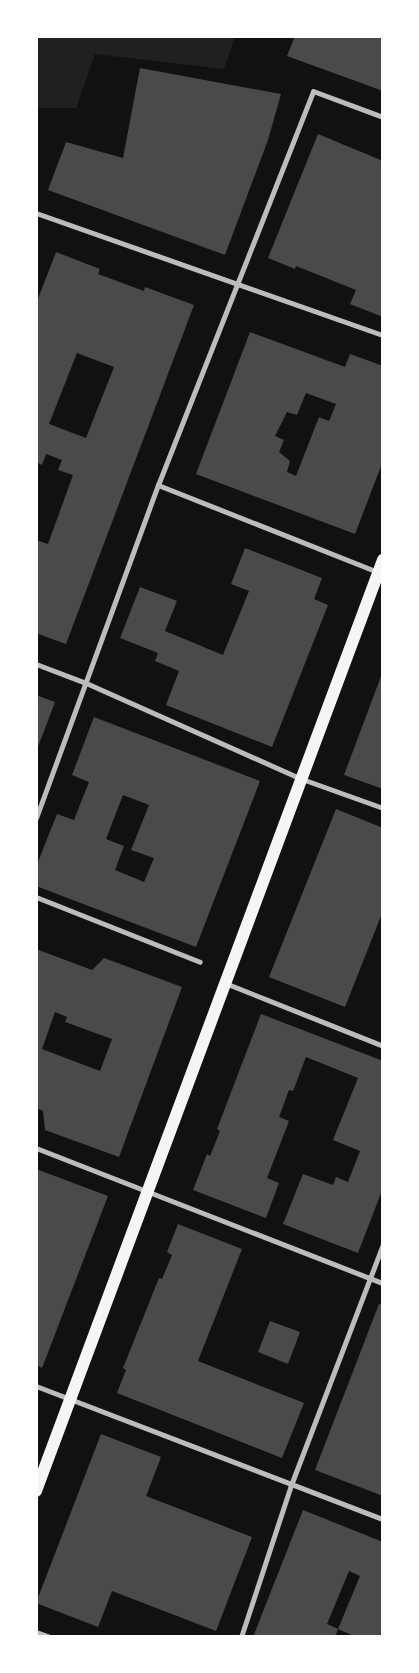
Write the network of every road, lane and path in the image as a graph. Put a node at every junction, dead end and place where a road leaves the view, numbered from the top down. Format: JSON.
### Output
{"nodes":[{"id":1,"x":383,"y":117,"type":"edge"},
{"id":2,"x":37,"y":212,"type":"edge"},
{"id":3,"x":238,"y":285,"type":"junction"},
{"id":4,"x":383,"y":335,"type":"edge"},
{"id":5,"x":158,"y":486,"type":"junction"},
{"id":6,"x":383,"y":560,"type":"edge"},
{"id":7,"x":380,"y":573,"type":"edge"},
{"id":8,"x":36,"y":664,"type":"edge"},
{"id":9,"x":86,"y":683,"type":"junction"},
{"id":10,"x":302,"y":779,"type":"junction"},
{"id":11,"x":383,"y":808,"type":"edge"},
{"id":12,"x":36,"y":818,"type":"edge"},
{"id":13,"x":36,"y":897,"type":"edge"},
{"id":14,"x":200,"y":962,"type":"dead end"},
{"id":15,"x":225,"y":983,"type":"junction"},
{"id":16,"x":383,"y":1046,"type":"edge"},
{"id":17,"x":36,"y":1148,"type":"edge"},
{"id":18,"x":148,"y":1192,"type":"junction"},
{"id":19,"x":383,"y":1244,"type":"edge"},
{"id":20,"x":370,"y":1278,"type":"junction"},
{"id":21,"x":383,"y":1283,"type":"edge"},
{"id":22,"x":36,"y":1386,"type":"edge"},
{"id":23,"x":71,"y":1398,"type":"junction"},
{"id":24,"x":291,"y":1485,"type":"junction"},
{"id":25,"x":36,"y":1491,"type":"edge"},
{"id":26,"x":383,"y":1519,"type":"edge"},
{"id":27,"x":36,"y":1632,"type":"edge"},
{"id":28,"x":50,"y":1637,"type":"edge"},
{"id":29,"x":241,"y":1637,"type":"edge"}],
"edges":[{"from":1,"to":3,"type":"street"},
{"from":2,"to":3,"type":"street"},
{"from":3,"to":4,"type":"street"},
{"from":3,"to":5,"type":"street"},
{"from":5,"to":7,"type":"street"},
{"from":5,"to":9,"type":"street"},
{"from":6,"to":7,"type":"main road"},
{"from":7,"to":10,"type":"main road"},
{"from":8,"to":9,"type":"street"},
{"from":9,"to":10,"type":"street"},
{"from":9,"to":12,"type":"street"},
{"from":10,"to":11,"type":"street"},
{"from":10,"to":15,"type":"main road"},
{"from":13,"to":14,"type":"street"},
{"from":15,"to":16,"type":"street"},
{"from":15,"to":18,"type":"main road"},
{"from":17,"to":18,"type":"street"},
{"from":18,"to":20,"type":"street"},
{"from":18,"to":23,"type":"main road"},
{"from":19,"to":20,"type":"street"},
{"from":20,"to":21,"type":"street"},
{"from":20,"to":24,"type":"street"},
{"from":22,"to":23,"type":"street"},
{"from":23,"to":24,"type":"street"},
{"from":23,"to":25,"type":"main road"},
{"from":24,"to":26,"type":"street"},
{"from":24,"to":29,"type":"street"},
{"from":27,"to":28,"type":"street"}]}
